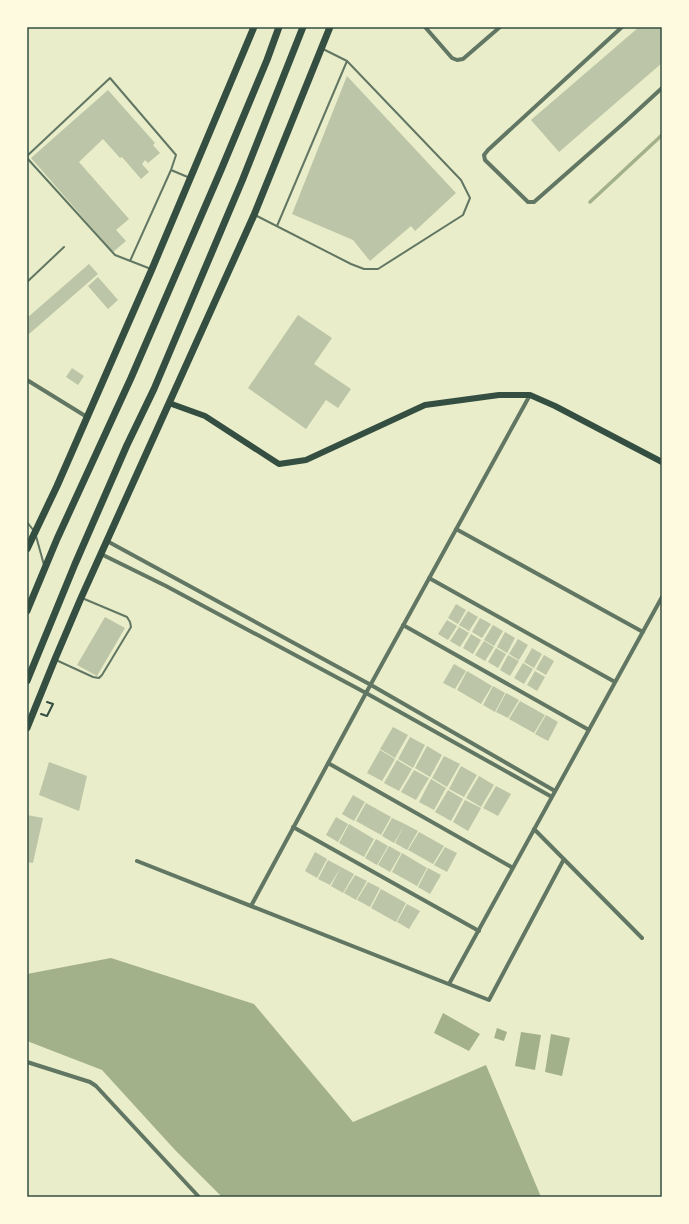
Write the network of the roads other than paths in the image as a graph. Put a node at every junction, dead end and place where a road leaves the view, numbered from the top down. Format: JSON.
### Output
{"nodes":[{"id":1,"x":254,"y":27,"type":"edge"},
{"id":2,"x":279,"y":27,"type":"edge"},
{"id":3,"x":303,"y":27,"type":"edge"},
{"id":4,"x":330,"y":27,"type":"edge"},
{"id":5,"x":425,"y":27,"type":"edge"},
{"id":6,"x":500,"y":27,"type":"edge"},
{"id":7,"x":613,"y":27,"type":"edge"},
{"id":8,"x":622,"y":27,"type":"edge"},
{"id":9,"x":617,"y":31,"type":"junction"},
{"id":10,"x":322,"y":49,"type":"junction"},
{"id":11,"x":347,"y":61,"type":"junction"},
{"id":12,"x":662,"y":88,"type":"edge"},
{"id":13,"x":27,"y":157,"type":"edge"},
{"id":14,"x":171,"y":170,"type":"junction"},
{"id":15,"x":190,"y":178,"type":"junction"},
{"id":16,"x":254,"y":215,"type":"junction"},
{"id":17,"x":277,"y":226,"type":"junction"},
{"id":18,"x":64,"y":247,"type":"dead end"},
{"id":19,"x":130,"y":261,"type":"junction"},
{"id":20,"x":152,"y":269,"type":"junction"},
{"id":21,"x":27,"y":282,"type":"edge"},
{"id":22,"x":27,"y":380,"type":"edge"},
{"id":23,"x":530,"y":395,"type":"junction"},
{"id":24,"x":169,"y":403,"type":"junction"},
{"id":25,"x":87,"y":418,"type":"junction"},
{"id":26,"x":662,"y":462,"type":"edge"},
{"id":27,"x":27,"y":522,"type":"edge"},
{"id":28,"x":456,"y":529,"type":"junction"},
{"id":29,"x":34,"y":532,"type":"junction"},
{"id":30,"x":107,"y":540,"type":"junction"},
{"id":31,"x":27,"y":549,"type":"edge"},
{"id":32,"x":101,"y":554,"type":"junction"},
{"id":33,"x":45,"y":568,"type":"junction"},
{"id":34,"x":429,"y":578,"type":"junction"},
{"id":35,"x":81,"y":598,"type":"junction"},
{"id":36,"x":662,"y":598,"type":"edge"},
{"id":37,"x":27,"y":611,"type":"edge"},
{"id":38,"x":403,"y":626,"type":"junction"},
{"id":39,"x":643,"y":632,"type":"junction"},
{"id":40,"x":54,"y":659,"type":"junction"},
{"id":41,"x":27,"y":681,"type":"edge"},
{"id":42,"x":615,"y":682,"type":"junction"},
{"id":43,"x":370,"y":685,"type":"junction"},
{"id":44,"x":366,"y":693,"type":"junction"},
{"id":45,"x":27,"y":728,"type":"edge"},
{"id":46,"x":589,"y":730,"type":"junction"},
{"id":47,"x":328,"y":763,"type":"junction"},
{"id":48,"x":556,"y":791,"type":"junction"},
{"id":49,"x":552,"y":797,"type":"junction"},
{"id":50,"x":293,"y":827,"type":"junction"},
{"id":51,"x":534,"y":829,"type":"junction"},
{"id":52,"x":564,"y":859,"type":"junction"},
{"id":53,"x":137,"y":861,"type":"dead end"},
{"id":54,"x":513,"y":868,"type":"junction"},
{"id":55,"x":251,"y":906,"type":"junction"},
{"id":56,"x":478,"y":931,"type":"junction"},
{"id":57,"x":642,"y":938,"type":"dead end"},
{"id":58,"x":449,"y":984,"type":"junction"},
{"id":59,"x":27,"y":1062,"type":"edge"},
{"id":60,"x":199,"y":1197,"type":"edge"}],
"edges":[{"from":1,"to":15,"type":"main road"},
{"from":2,"to":33,"type":"main road"},
{"from":3,"to":41,"type":"main road"},
{"from":4,"to":10,"type":"main road"},
{"from":5,"to":6,"type":"street"},
{"from":7,"to":9,"type":"street"},
{"from":8,"to":9,"type":"street"},
{"from":9,"to":12,"type":"street"},
{"from":10,"to":11,"type":"lane"},
{"from":10,"to":16,"type":"main road"},
{"from":11,"to":17,"type":"lane"},
{"from":11,"to":17,"type":"lane"},
{"from":13,"to":14,"type":"lane"},
{"from":13,"to":19,"type":"lane"},
{"from":14,"to":15,"type":"lane"},
{"from":14,"to":19,"type":"lane"},
{"from":15,"to":20,"type":"main road"},
{"from":16,"to":17,"type":"lane"},
{"from":16,"to":24,"type":"main road"},
{"from":18,"to":21,"type":"lane"},
{"from":19,"to":20,"type":"lane"},
{"from":20,"to":25,"type":"main road"},
{"from":22,"to":25,"type":"street"},
{"from":23,"to":24,"type":"main road"},
{"from":23,"to":26,"type":"main road"},
{"from":23,"to":28,"type":"street"},
{"from":24,"to":30,"type":"main road"},
{"from":25,"to":29,"type":"main road"},
{"from":27,"to":29,"type":"lane"},
{"from":28,"to":34,"type":"street"},
{"from":28,"to":39,"type":"street"},
{"from":29,"to":31,"type":"main road"},
{"from":29,"to":33,"type":"lane"},
{"from":30,"to":32,"type":"main road"},
{"from":30,"to":43,"type":"street"},
{"from":32,"to":35,"type":"main road"},
{"from":32,"to":44,"type":"street"},
{"from":33,"to":37,"type":"main road"},
{"from":34,"to":38,"type":"street"},
{"from":34,"to":42,"type":"street"},
{"from":35,"to":40,"type":"main road"},
{"from":35,"to":40,"type":"lane"},
{"from":36,"to":39,"type":"street"},
{"from":38,"to":43,"type":"street"},
{"from":38,"to":46,"type":"street"},
{"from":39,"to":42,"type":"street"},
{"from":40,"to":45,"type":"main road"},
{"from":42,"to":46,"type":"street"},
{"from":43,"to":44,"type":"street"},
{"from":43,"to":48,"type":"street"},
{"from":44,"to":47,"type":"street"},
{"from":44,"to":49,"type":"street"},
{"from":46,"to":48,"type":"street"},
{"from":47,"to":50,"type":"street"},
{"from":47,"to":54,"type":"street"},
{"from":48,"to":49,"type":"street"},
{"from":49,"to":51,"type":"street"},
{"from":50,"to":55,"type":"street"},
{"from":50,"to":56,"type":"street"},
{"from":51,"to":52,"type":"street"},
{"from":51,"to":54,"type":"street"},
{"from":52,"to":57,"type":"street"},
{"from":52,"to":58,"type":"street"},
{"from":53,"to":55,"type":"street"},
{"from":54,"to":56,"type":"street"},
{"from":55,"to":58,"type":"street"},
{"from":56,"to":58,"type":"street"},
{"from":59,"to":60,"type":"street"}]}
